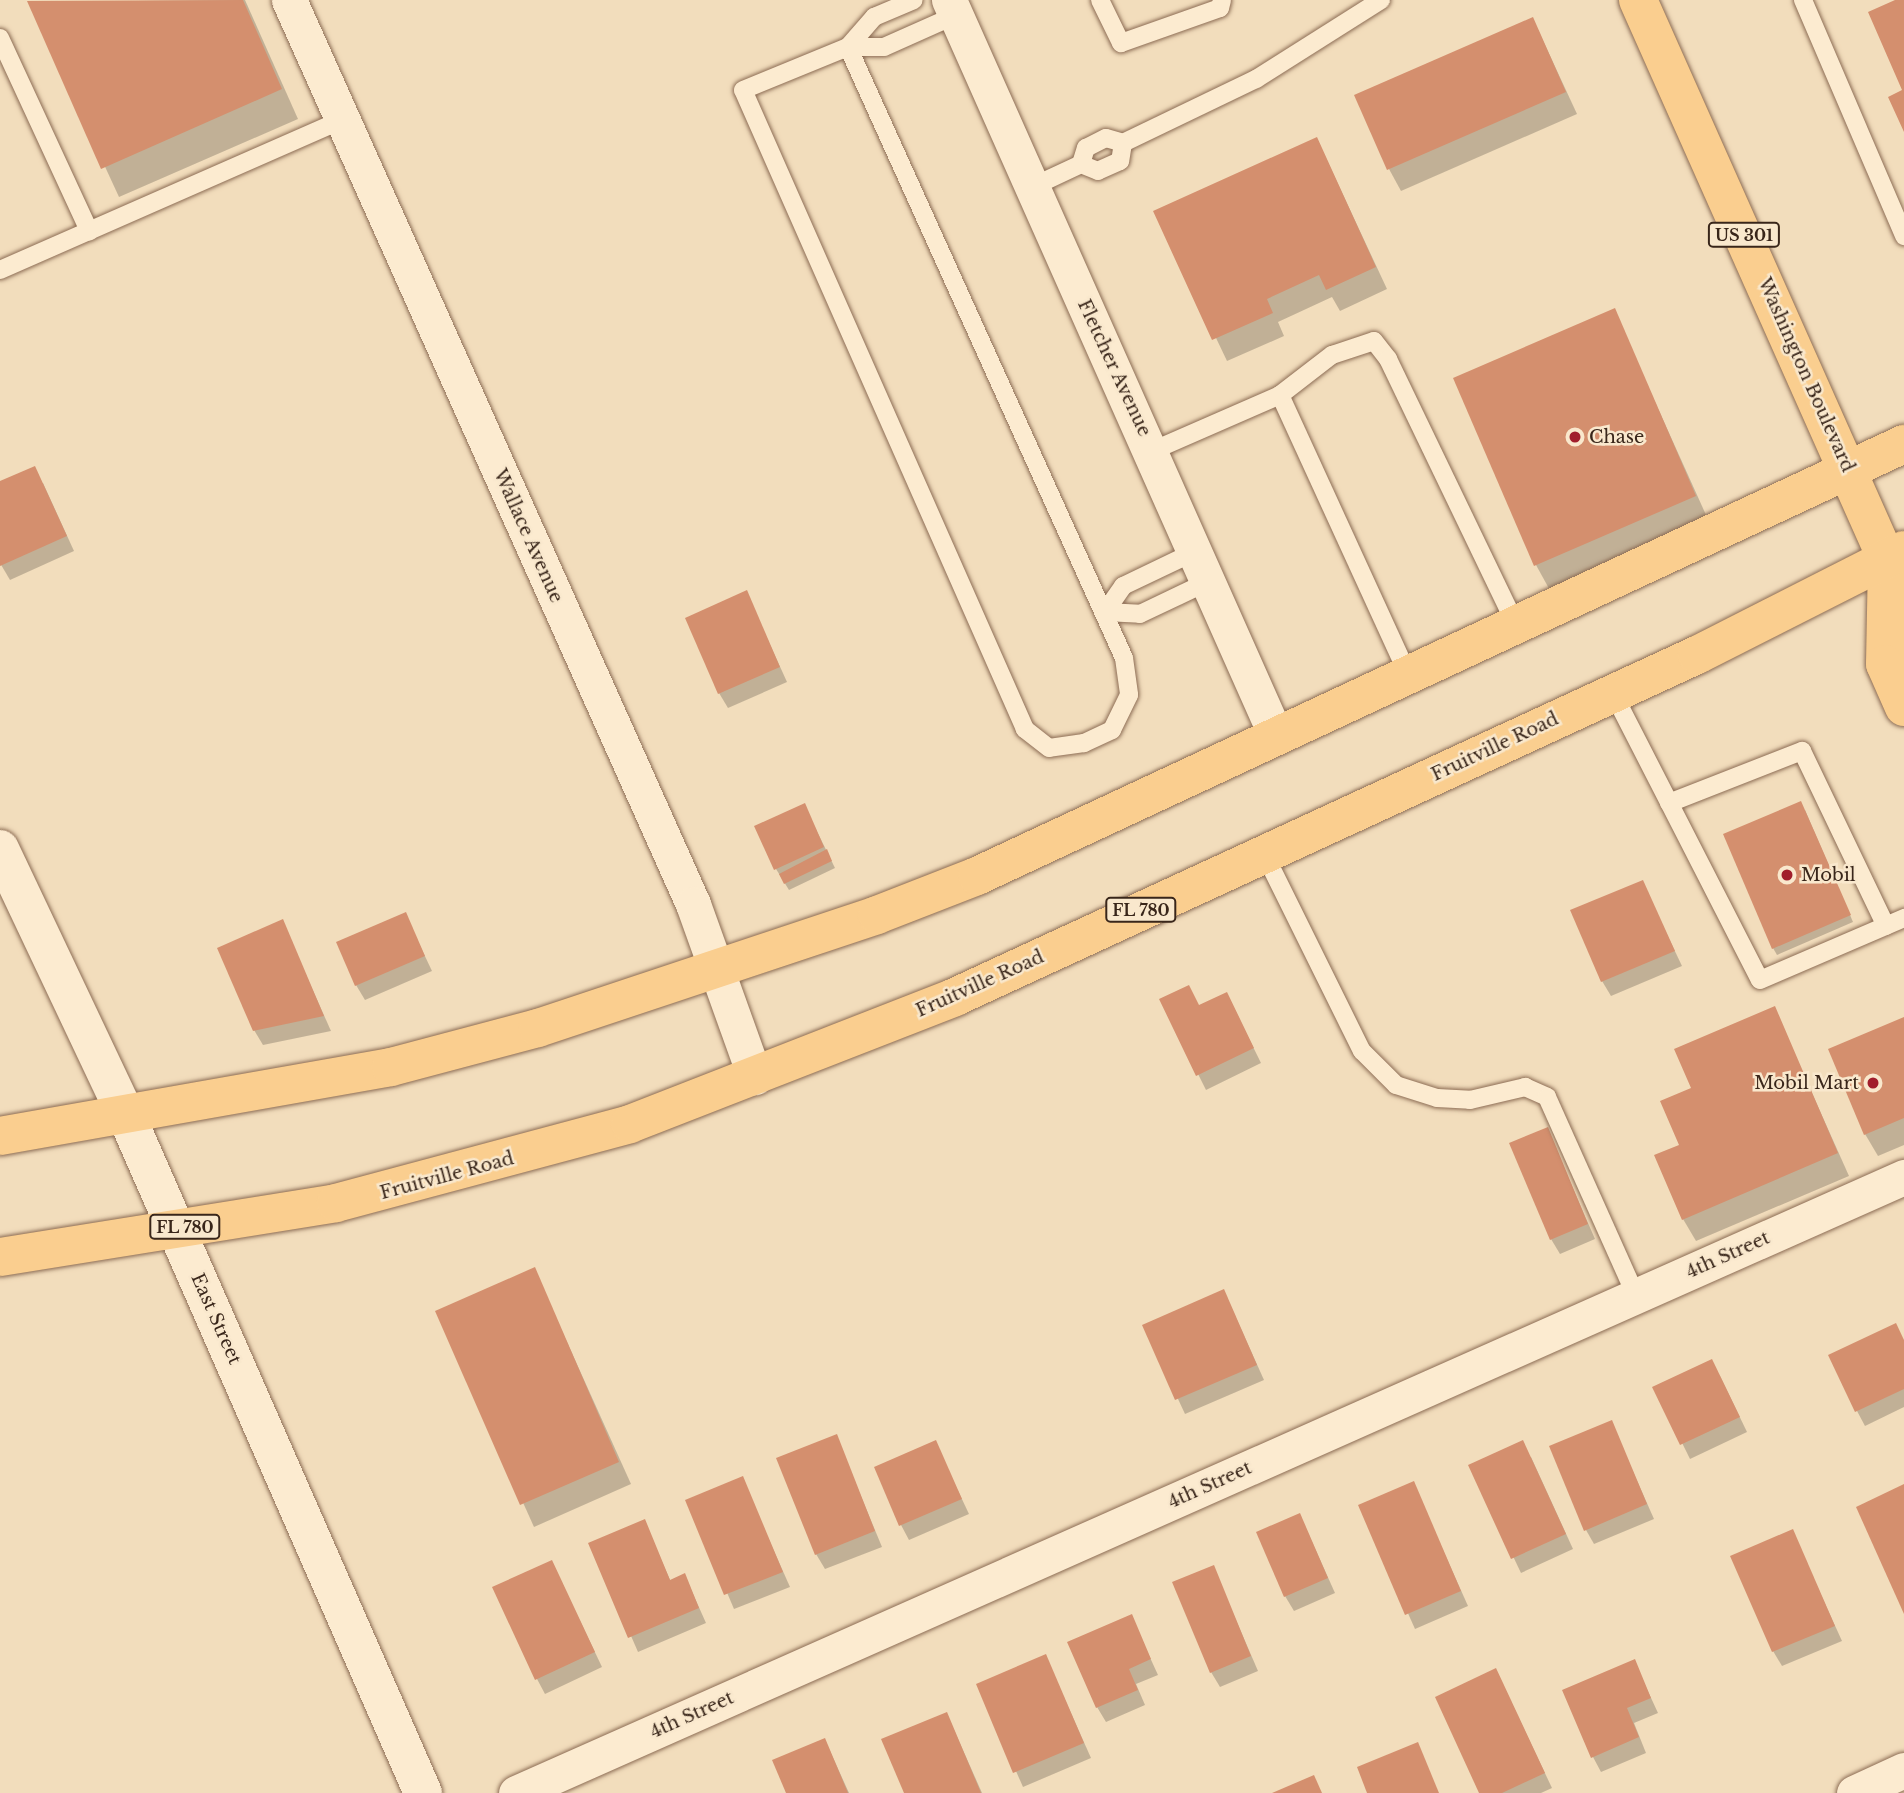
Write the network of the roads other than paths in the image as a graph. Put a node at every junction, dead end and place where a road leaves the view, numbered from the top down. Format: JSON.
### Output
{"nodes":[{"id":1,"x":289,"y":0,"type":"edge"},
{"id":2,"x":914,"y":0,"type":"edge"},
{"id":3,"x":1100,"y":0,"type":"edge"},
{"id":4,"x":1222,"y":0,"type":"edge"},
{"id":5,"x":1381,"y":0,"type":"edge"},
{"id":6,"x":1638,"y":0,"type":"edge"},
{"id":7,"x":1803,"y":0,"type":"edge"},
{"id":8,"x":953,"y":8,"type":"edge"},
{"id":9,"x":1,"y":41,"type":"edge"},
{"id":10,"x":848,"y":47,"type":"junction"},
{"id":11,"x":341,"y":120,"type":"junction"},
{"id":12,"x":1123,"y":143,"type":"junction"},
{"id":13,"x":1081,"y":164,"type":"junction"},
{"id":14,"x":1032,"y":187,"type":"junction"},
{"id":15,"x":89,"y":231,"type":"junction"},
{"id":16,"x":1904,"y":236,"type":"edge"},
{"id":17,"x":0,"y":270,"type":"edge"},
{"id":18,"x":1280,"y":396,"type":"junction"},
{"id":19,"x":1904,"y":444,"type":"edge"},
{"id":20,"x":1152,"y":451,"type":"junction"},
{"id":21,"x":1849,"y":471,"type":"junction"},
{"id":22,"x":1898,"y":562,"type":"edge"},
{"id":23,"x":1201,"y":567,"type":"junction"},
{"id":24,"x":1105,"y":612,"type":"junction"},
{"id":25,"x":1517,"y":627,"type":"junction"},
{"id":26,"x":1409,"y":677,"type":"junction"},
{"id":27,"x":1613,"y":693,"type":"junction"},
{"id":28,"x":1904,"y":707,"type":"edge"},
{"id":29,"x":1276,"y":736,"type":"junction"},
{"id":30,"x":1669,"y":803,"type":"junction"},
{"id":31,"x":0,"y":849,"type":"edge"},
{"id":32,"x":1264,"y":853,"type":"junction"},
{"id":33,"x":1904,"y":918,"type":"edge"},
{"id":34,"x":1885,"y":926,"type":"junction"},
{"id":35,"x":716,"y":972,"type":"junction"},
{"id":36,"x":755,"y":1077,"type":"junction"},
{"id":37,"x":126,"y":1115,"type":"junction"},
{"id":38,"x":0,"y":1136,"type":"edge"},
{"id":39,"x":1904,"y":1177,"type":"edge"},
{"id":40,"x":176,"y":1229,"type":"junction"},
{"id":41,"x":0,"y":1257,"type":"edge"},
{"id":42,"x":1636,"y":1296,"type":"junction"},
{"id":43,"x":1904,"y":1770,"type":"edge"},
{"id":44,"x":423,"y":1793,"type":"edge"},
{"id":45,"x":516,"y":1793,"type":"edge"},
{"id":46,"x":1854,"y":1793,"type":"edge"}],
"edges":[{"from":1,"to":11,"type":"street","name":"Wallace Avenue"},
{"from":2,"to":10,"type":"lane"},
{"from":3,"to":4,"type":"lane"},
{"from":5,"to":12,"type":"lane"},
{"from":6,"to":21,"type":"main road","name":"Washington Boulevard","number":"US 301"},
{"from":7,"to":16,"type":"lane"},
{"from":8,"to":10,"type":"lane"},
{"from":8,"to":14,"type":"street","name":"Fletcher Avenue"},
{"from":9,"to":15,"type":"lane"},
{"from":10,"to":24,"type":"lane"},
{"from":10,"to":24,"type":"lane"},
{"from":11,"to":15,"type":"lane"},
{"from":11,"to":35,"type":"street","name":"Wallace Avenue"},
{"from":12,"to":13,"type":"lane"},
{"from":12,"to":13,"type":"lane"},
{"from":13,"to":14,"type":"lane"},
{"from":14,"to":20,"type":"street","name":"Fletcher Avenue"},
{"from":15,"to":17,"type":"lane"},
{"from":18,"to":20,"type":"lane"},
{"from":18,"to":25,"type":"lane"},
{"from":18,"to":26,"type":"lane"},
{"from":19,"to":21,"type":"main road"},
{"from":20,"to":23,"type":"street","name":"Fletcher Avenue"},
{"from":21,"to":22,"type":"main road","name":"Washington Boulevard","number":"US 301"},
{"from":21,"to":25,"type":"main road"},
{"from":22,"to":27,"type":"main road","name":"Fruitville Road","number":"FL 780"},
{"from":22,"to":28,"type":"main road","name":"Washington Boulevard","number":"US 301"},
{"from":23,"to":24,"type":"lane"},
{"from":23,"to":24,"type":"lane"},
{"from":23,"to":29,"type":"street","name":"Fletcher Avenue"},
{"from":25,"to":26,"type":"main road"},
{"from":26,"to":29,"type":"main road"},
{"from":27,"to":30,"type":"lane"},
{"from":27,"to":32,"type":"main road","name":"Fruitville Road","number":"FL 780"},
{"from":29,"to":35,"type":"main road"},
{"from":30,"to":34,"type":"lane"},
{"from":30,"to":34,"type":"lane"},
{"from":31,"to":37,"type":"street","name":"East Street"},
{"from":32,"to":36,"type":"main road","name":"Fruitville Road","number":"FL 780"},
{"from":32,"to":42,"type":"lane"},
{"from":33,"to":34,"type":"lane"},
{"from":35,"to":36,"type":"street","name":"Wallace Avenue"},
{"from":35,"to":37,"type":"main road"},
{"from":36,"to":40,"type":"main road","name":"Fruitville Road","number":"FL 780"},
{"from":37,"to":38,"type":"main road"},
{"from":37,"to":40,"type":"street","name":"East Street"},
{"from":39,"to":42,"type":"street","name":"4th Street"},
{"from":40,"to":41,"type":"main road","name":"Fruitville Road","number":"FL 780"},
{"from":40,"to":44,"type":"street","name":"East Street"},
{"from":42,"to":45,"type":"street","name":"4th Street"},
{"from":43,"to":46,"type":"street"}]}
